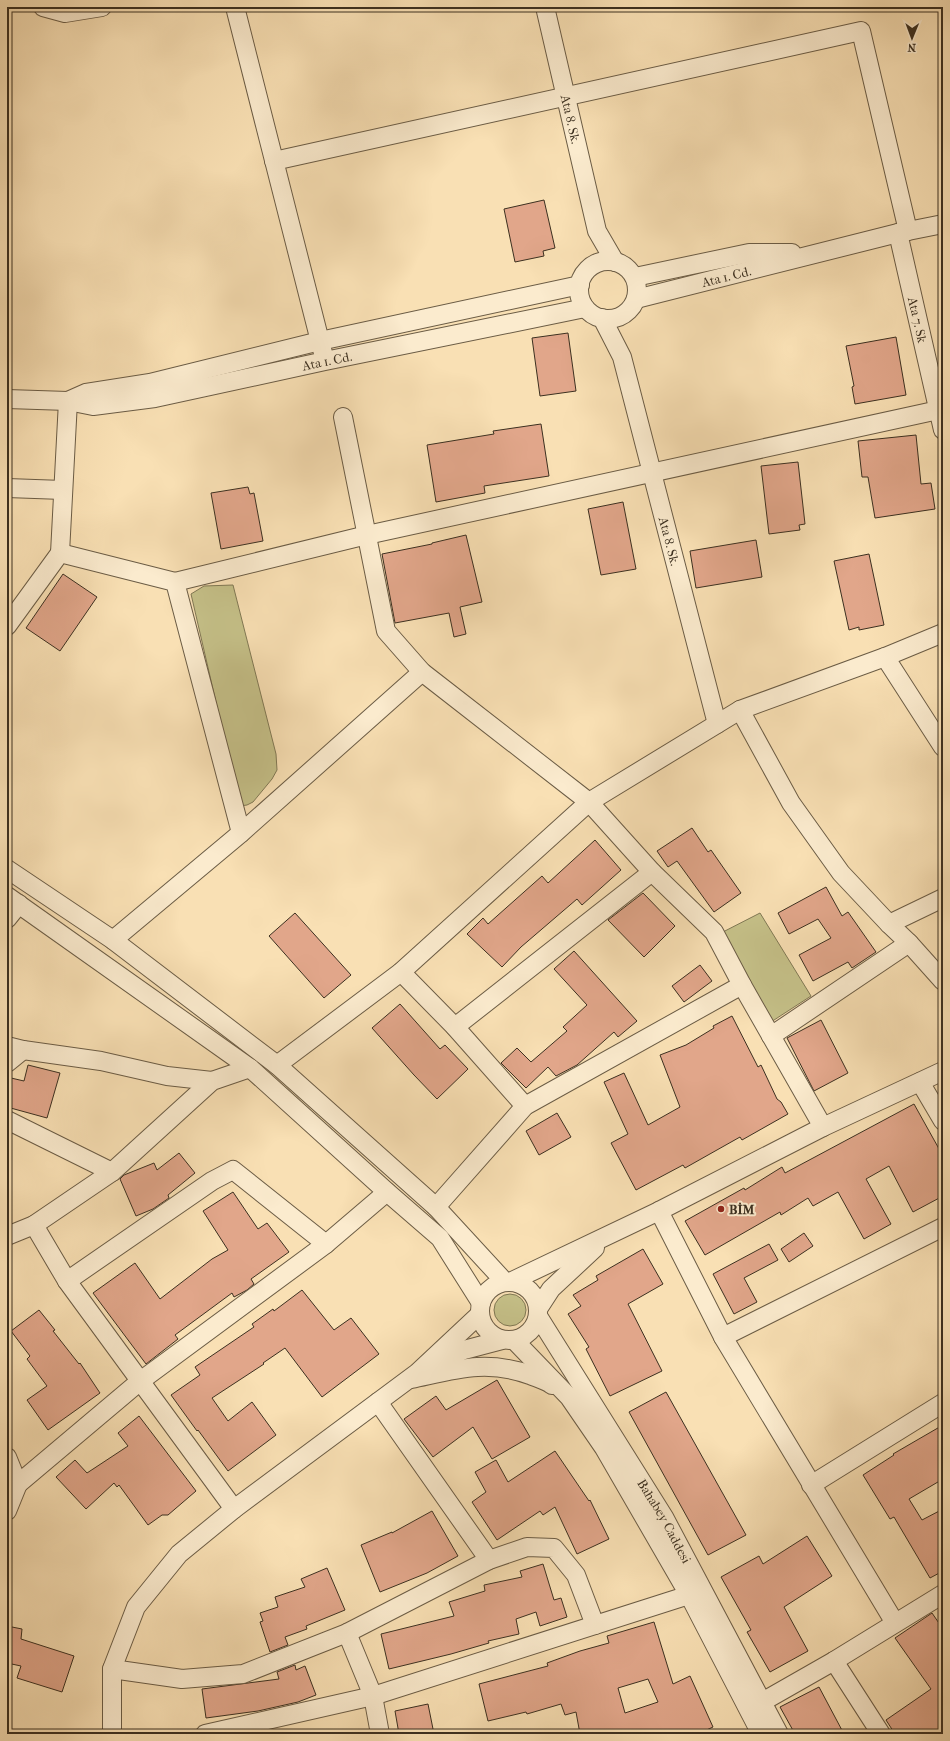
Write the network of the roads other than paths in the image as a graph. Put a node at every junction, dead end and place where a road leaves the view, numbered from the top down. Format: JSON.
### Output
{"nodes":[{"id":1,"x":43,"y":7,"type":"edge"},
{"id":2,"x":102,"y":7,"type":"edge"},
{"id":3,"x":235,"y":7,"type":"edge"},
{"id":4,"x":545,"y":7,"type":"edge"},
{"id":5,"x":566,"y":96,"type":"junction"},
{"id":6,"x":274,"y":161,"type":"junction"},
{"id":7,"x":943,"y":224,"type":"edge"},
{"id":8,"x":597,"y":232,"type":"junction"},
{"id":9,"x":903,"y":232,"type":"junction"},
{"id":10,"x":817,"y":254,"type":"junction"},
{"id":11,"x":615,"y":262,"type":"junction"},
{"id":12,"x":593,"y":265,"type":"junction"},
{"id":13,"x":635,"y":278,"type":"junction"},
{"id":14,"x":580,"y":285,"type":"junction"},
{"id":15,"x":636,"y":299,"type":"junction"},
{"id":16,"x":585,"y":308,"type":"junction"},
{"id":17,"x":624,"y":314,"type":"junction"},
{"id":18,"x":602,"y":318,"type":"junction"},
{"id":19,"x":320,"y":341,"type":"junction"},
{"id":20,"x":622,"y":357,"type":"junction"},
{"id":21,"x":325,"y":361,"type":"junction"},
{"id":22,"x":7,"y":399,"type":"edge"},
{"id":23,"x":68,"y":401,"type":"junction"},
{"id":24,"x":941,"y":409,"type":"edge"},
{"id":25,"x":343,"y":417,"type":"dead end"},
{"id":26,"x":943,"y":430,"type":"edge"},
{"id":27,"x":651,"y":472,"type":"junction"},
{"id":28,"x":7,"y":488,"type":"edge"},
{"id":29,"x":63,"y":490,"type":"junction"},
{"id":30,"x":367,"y":536,"type":"junction"},
{"id":31,"x":60,"y":553,"type":"junction"},
{"id":32,"x":175,"y":582,"type":"junction"},
{"id":33,"x":7,"y":626,"type":"edge"},
{"id":34,"x":943,"y":633,"type":"edge"},
{"id":35,"x":885,"y":657,"type":"junction"},
{"id":36,"x":422,"y":672,"type":"junction"},
{"id":37,"x":740,"y":710,"type":"junction"},
{"id":38,"x":717,"y":724,"type":"junction"},
{"id":39,"x":943,"y":747,"type":"edge"},
{"id":40,"x":589,"y":802,"type":"junction"},
{"id":41,"x":241,"y":833,"type":"junction"},
{"id":42,"x":7,"y":869,"type":"edge"},
{"id":43,"x":652,"y":872,"type":"junction"},
{"id":44,"x":943,"y":898,"type":"edge"},
{"id":45,"x":13,"y":900,"type":"edge"},
{"id":46,"x":7,"y":919,"type":"edge"},
{"id":47,"x":889,"y":924,"type":"junction"},
{"id":48,"x":113,"y":940,"type":"junction"},
{"id":49,"x":909,"y":943,"type":"junction"},
{"id":50,"x":402,"y":972,"type":"junction"},
{"id":51,"x":943,"y":981,"type":"edge"},
{"id":52,"x":742,"y":985,"type":"junction"},
{"id":53,"x":455,"y":1027,"type":"junction"},
{"id":54,"x":771,"y":1036,"type":"junction"},
{"id":55,"x":15,"y":1048,"type":"edge"},
{"id":56,"x":7,"y":1063,"type":"edge"},
{"id":57,"x":277,"y":1065,"type":"junction"},
{"id":58,"x":250,"y":1068,"type":"junction"},
{"id":59,"x":943,"y":1071,"type":"edge"},
{"id":60,"x":212,"y":1081,"type":"junction"},
{"id":61,"x":920,"y":1082,"type":"junction"},
{"id":62,"x":525,"y":1106,"type":"junction"},
{"id":63,"x":943,"y":1121,"type":"edge"},
{"id":64,"x":11,"y":1127,"type":"edge"},
{"id":65,"x":823,"y":1127,"type":"junction"},
{"id":66,"x":112,"y":1172,"type":"junction"},
{"id":67,"x":387,"y":1192,"type":"junction"},
{"id":68,"x":436,"y":1207,"type":"junction"},
{"id":69,"x":659,"y":1211,"type":"junction"},
{"id":70,"x":34,"y":1225,"type":"junction"},
{"id":71,"x":943,"y":1227,"type":"edge"},
{"id":72,"x":7,"y":1236,"type":"edge"},
{"id":73,"x":606,"y":1237,"type":"junction"},
{"id":74,"x":326,"y":1244,"type":"junction"},
{"id":75,"x":66,"y":1281,"type":"junction"},
{"id":76,"x":507,"y":1282,"type":"junction"},
{"id":77,"x":480,"y":1308,"type":"junction"},
{"id":78,"x":538,"y":1313,"type":"junction"},
{"id":79,"x":723,"y":1337,"type":"junction"},
{"id":80,"x":508,"y":1340,"type":"junction"},
{"id":81,"x":412,"y":1377,"type":"junction"},
{"id":82,"x":139,"y":1382,"type":"junction"},
{"id":83,"x":569,"y":1397,"type":"junction"},
{"id":84,"x":378,"y":1402,"type":"junction"},
{"id":85,"x":943,"y":1403,"type":"edge"},
{"id":86,"x":7,"y":1457,"type":"edge"},
{"id":87,"x":12,"y":1485,"type":"edge"},
{"id":88,"x":811,"y":1486,"type":"junction"},
{"id":89,"x":234,"y":1509,"type":"junction"},
{"id":90,"x":7,"y":1511,"type":"edge"},
{"id":91,"x":489,"y":1560,"type":"junction"},
{"id":92,"x":943,"y":1594,"type":"edge"},
{"id":93,"x":688,"y":1595,"type":"junction"},
{"id":94,"x":895,"y":1624,"type":"junction"},
{"id":95,"x":595,"y":1625,"type":"junction"},
{"id":96,"x":347,"y":1633,"type":"junction"},
{"id":97,"x":834,"y":1661,"type":"junction"},
{"id":98,"x":112,"y":1669,"type":"junction"},
{"id":99,"x":373,"y":1696,"type":"junction"},
{"id":100,"x":762,"y":1702,"type":"junction"},
{"id":101,"x":112,"y":1734,"type":"edge"},
{"id":102,"x":205,"y":1734,"type":"edge"},
{"id":103,"x":380,"y":1734,"type":"edge"},
{"id":104,"x":761,"y":1734,"type":"edge"},
{"id":105,"x":779,"y":1734,"type":"edge"},
{"id":106,"x":881,"y":1734,"type":"edge"}],
"edges":[{"from":1,"to":2,"type":"street"},
{"from":3,"to":6,"type":"street"},
{"from":4,"to":5,"type":"street","name":"Ata 8. Sk."},
{"from":5,"to":6,"type":"street"},
{"from":5,"to":8,"type":"street","name":"Ata 8. Sk."},
{"from":5,"to":9,"type":"street","name":"Ata 7. Sk"},
{"from":6,"to":19,"type":"street"},
{"from":7,"to":9,"type":"street","name":"Ata 1. Cd."},
{"from":8,"to":11,"type":"street"},
{"from":8,"to":12,"type":"street"},
{"from":9,"to":10,"type":"street","name":"Ata 1. Cd."},
{"from":9,"to":24,"type":"street","name":"Ata 7. Sk"},
{"from":10,"to":13,"type":"street","name":"Ata 1. Cd."},
{"from":10,"to":15,"type":"street","name":"Ata 1. Cd."},
{"from":11,"to":12,"type":"street"},
{"from":11,"to":13,"type":"street"},
{"from":12,"to":14,"type":"street"},
{"from":13,"to":15,"type":"street"},
{"from":14,"to":16,"type":"street"},
{"from":14,"to":19,"type":"street","name":"Ata 1. Cd."},
{"from":15,"to":17,"type":"street"},
{"from":16,"to":18,"type":"street"},
{"from":16,"to":21,"type":"street","name":"Ata 1. Cd."},
{"from":17,"to":18,"type":"street"},
{"from":17,"to":20,"type":"street"},
{"from":18,"to":20,"type":"street"},
{"from":19,"to":21,"type":"street"},
{"from":19,"to":23,"type":"street","name":"Ata 1. Cd."},
{"from":20,"to":27,"type":"street","name":"Ata 8. Sk."},
{"from":21,"to":23,"type":"street","name":"Ata 1. Cd."},
{"from":22,"to":23,"type":"street","name":"Ata 1. Cd."},
{"from":23,"to":29,"type":"street"},
{"from":24,"to":26,"type":"street","name":"Ata 7. Sk"},
{"from":24,"to":27,"type":"street"},
{"from":25,"to":30,"type":"street"},
{"from":27,"to":30,"type":"street"},
{"from":27,"to":38,"type":"street","name":"Ata 8. Sk."},
{"from":28,"to":29,"type":"street"},
{"from":29,"to":31,"type":"street"},
{"from":30,"to":32,"type":"street"},
{"from":30,"to":36,"type":"street"},
{"from":31,"to":32,"type":"street"},
{"from":31,"to":33,"type":"street"},
{"from":32,"to":41,"type":"street"},
{"from":34,"to":35,"type":"street"},
{"from":35,"to":37,"type":"street"},
{"from":35,"to":39,"type":"street"},
{"from":36,"to":40,"type":"street"},
{"from":36,"to":41,"type":"street"},
{"from":37,"to":38,"type":"street"},
{"from":37,"to":47,"type":"street"},
{"from":38,"to":40,"type":"street"},
{"from":40,"to":43,"type":"street"},
{"from":40,"to":50,"type":"street"},
{"from":41,"to":48,"type":"street"},
{"from":42,"to":48,"type":"street"},
{"from":43,"to":52,"type":"street"},
{"from":43,"to":53,"type":"street"},
{"from":44,"to":47,"type":"street"},
{"from":45,"to":46,"type":"street"},
{"from":45,"to":58,"type":"street"},
{"from":47,"to":49,"type":"street"},
{"from":48,"to":57,"type":"street"},
{"from":49,"to":51,"type":"street"},
{"from":49,"to":54,"type":"street"},
{"from":50,"to":53,"type":"street"},
{"from":50,"to":57,"type":"street"},
{"from":52,"to":54,"type":"street"},
{"from":52,"to":62,"type":"street"},
{"from":53,"to":62,"type":"street"},
{"from":54,"to":65,"type":"street"},
{"from":55,"to":56,"type":"street"},
{"from":55,"to":60,"type":"street"},
{"from":57,"to":68,"type":"street"},
{"from":58,"to":60,"type":"street"},
{"from":58,"to":67,"type":"street"},
{"from":59,"to":61,"type":"street"},
{"from":60,"to":66,"type":"street"},
{"from":61,"to":63,"type":"street"},
{"from":61,"to":65,"type":"street"},
{"from":62,"to":68,"type":"street"},
{"from":64,"to":66,"type":"street"},
{"from":65,"to":69,"type":"street"},
{"from":66,"to":70,"type":"street"},
{"from":67,"to":74,"type":"street"},
{"from":67,"to":77,"type":"street"},
{"from":68,"to":76,"type":"street"},
{"from":69,"to":73,"type":"street"},
{"from":69,"to":79,"type":"street"},
{"from":70,"to":72,"type":"street"},
{"from":70,"to":75,"type":"street"},
{"from":71,"to":79,"type":"street"},
{"from":73,"to":76,"type":"street"},
{"from":73,"to":78,"type":"street"},
{"from":74,"to":75,"type":"street"},
{"from":74,"to":82,"type":"street"},
{"from":75,"to":82,"type":"street"},
{"from":76,"to":77,"type":"street"},
{"from":76,"to":78,"type":"street"},
{"from":77,"to":80,"type":"street"},
{"from":77,"to":81,"type":"street"},
{"from":78,"to":80,"type":"street"},
{"from":78,"to":100,"type":"street","name":"Bahabey Caddesi"},
{"from":79,"to":88,"type":"street"},
{"from":80,"to":81,"type":"street"},
{"from":80,"to":83,"type":"street","name":"Bahabey Caddesi"},
{"from":81,"to":83,"type":"street"},
{"from":81,"to":84,"type":"street"},
{"from":82,"to":87,"type":"street"},
{"from":82,"to":89,"type":"street"},
{"from":83,"to":93,"type":"street","name":"Bahabey Caddesi"},
{"from":84,"to":89,"type":"street"},
{"from":84,"to":91,"type":"street"},
{"from":85,"to":88,"type":"street"},
{"from":86,"to":87,"type":"street"},
{"from":87,"to":90,"type":"street"},
{"from":88,"to":94,"type":"street"},
{"from":89,"to":98,"type":"street"},
{"from":91,"to":95,"type":"street"},
{"from":91,"to":96,"type":"street"},
{"from":92,"to":94,"type":"street"},
{"from":93,"to":95,"type":"street"},
{"from":93,"to":104,"type":"street","name":"Bahabey Caddesi"},
{"from":94,"to":97,"type":"street"},
{"from":95,"to":99,"type":"street"},
{"from":96,"to":98,"type":"street"},
{"from":96,"to":99,"type":"street"},
{"from":97,"to":100,"type":"street"},
{"from":97,"to":106,"type":"street"},
{"from":98,"to":101,"type":"street"},
{"from":99,"to":102,"type":"street"},
{"from":99,"to":103,"type":"street"},
{"from":100,"to":105,"type":"street","name":"Bahabey Caddesi"}]}
